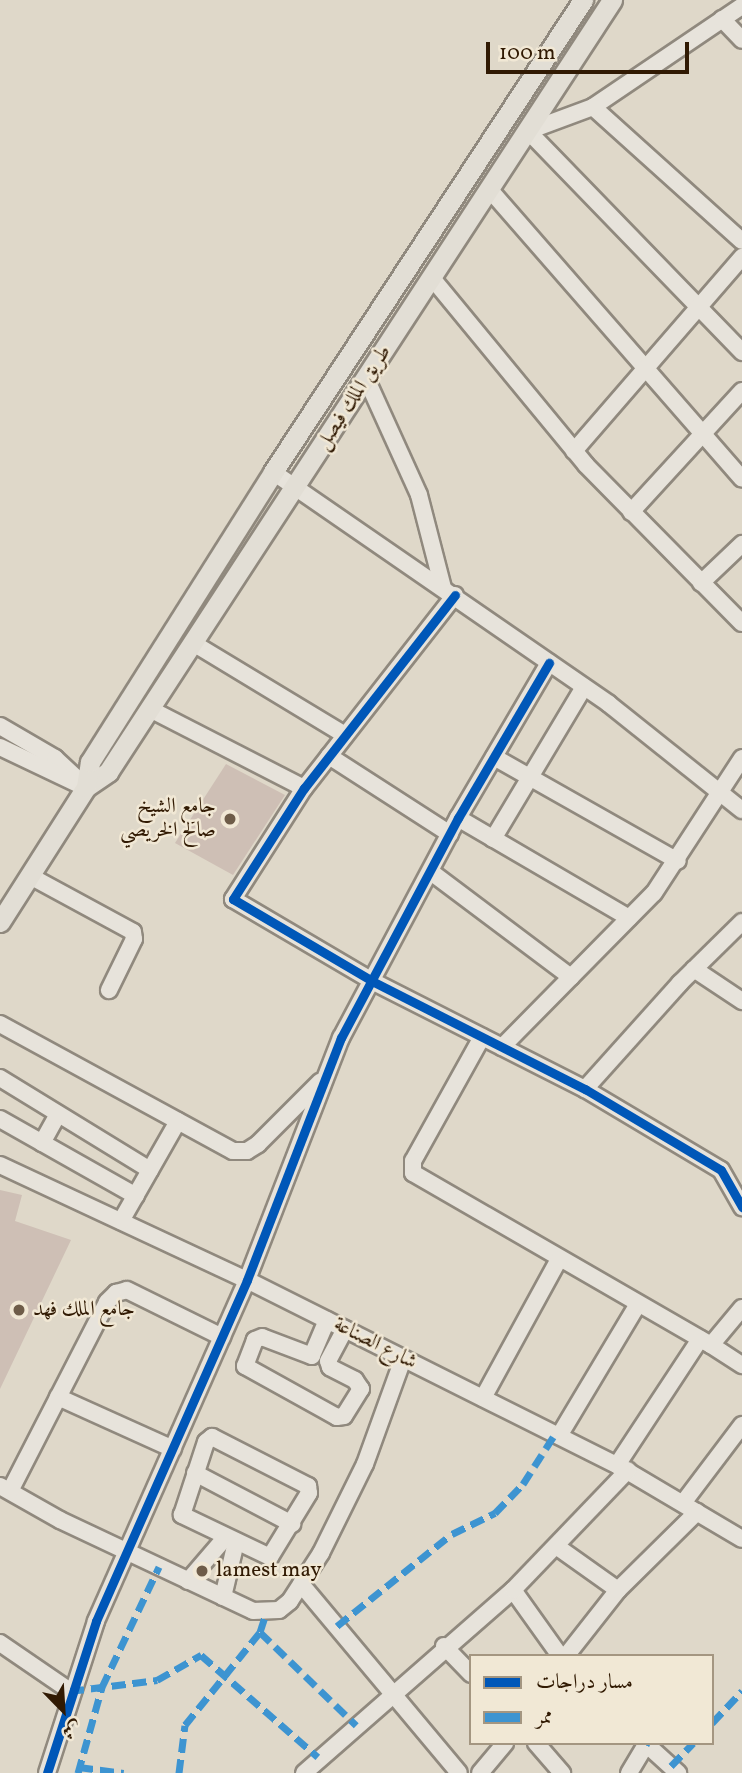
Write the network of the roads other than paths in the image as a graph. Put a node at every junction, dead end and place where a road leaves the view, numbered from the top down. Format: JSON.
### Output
{"nodes":[{"id":1,"x":583,"y":0,"type":"edge"},
{"id":2,"x":612,"y":0,"type":"edge"},
{"id":3,"x":742,"y":6,"type":"edge"},
{"id":4,"x":722,"y":19,"type":"junction"},
{"id":5,"x":742,"y":40,"type":"edge"},
{"id":6,"x":593,"y":107,"type":"junction"},
{"id":7,"x":528,"y":131,"type":"junction"},
{"id":8,"x":490,"y":190,"type":"junction"},
{"id":9,"x":742,"y":240,"type":"edge"},
{"id":10,"x":742,"y":257,"type":"edge"},
{"id":11,"x":432,"y":278,"type":"junction"},
{"id":12,"x":698,"y":308,"type":"junction"},
{"id":13,"x":742,"y":352,"type":"edge"},
{"id":14,"x":646,"y":368,"type":"junction"},
{"id":15,"x":366,"y":379,"type":"junction"},
{"id":16,"x":742,"y":391,"type":"edge"},
{"id":17,"x":703,"y":434,"type":"junction"},
{"id":18,"x":574,"y":451,"type":"junction"},
{"id":19,"x":273,"y":472,"type":"junction"},
{"id":20,"x":742,"y":479,"type":"edge"},
{"id":21,"x":296,"y":489,"type":"junction"},
{"id":22,"x":631,"y":512,"type":"junction"},
{"id":23,"x":742,"y":544,"type":"edge"},
{"id":24,"x":701,"y":583,"type":"junction"},
{"id":25,"x":449,"y":591,"type":"junction"},
{"id":26,"x":742,"y":623,"type":"edge"},
{"id":27,"x":193,"y":643,"type":"junction"},
{"id":28,"x":549,"y":663,"type":"junction"},
{"id":29,"x":584,"y":687,"type":"junction"},
{"id":30,"x":150,"y":709,"type":"junction"},
{"id":31,"x":0,"y":726,"type":"edge"},
{"id":32,"x":345,"y":735,"type":"junction"},
{"id":33,"x":0,"y":747,"type":"edge"},
{"id":34,"x":328,"y":756,"type":"junction"},
{"id":35,"x":494,"y":757,"type":"junction"},
{"id":36,"x":742,"y":758,"type":"edge"},
{"id":37,"x":531,"y":778,"type":"junction"},
{"id":38,"x":86,"y":788,"type":"junction"},
{"id":39,"x":304,"y":788,"type":"junction"},
{"id":40,"x":720,"y":790,"type":"junction"},
{"id":41,"x":742,"y":810,"type":"edge"},
{"id":42,"x":458,"y":818,"type":"junction"},
{"id":43,"x":450,"y":834,"type":"junction"},
{"id":44,"x":493,"y":839,"type":"junction"},
{"id":45,"x":678,"y":861,"type":"junction"},
{"id":46,"x":431,"y":872,"type":"junction"},
{"id":47,"x":30,"y":876,"type":"junction"},
{"id":48,"x":629,"y":918,"type":"junction"},
{"id":49,"x":0,"y":922,"type":"edge"},
{"id":50,"x":742,"y":922,"type":"edge"},
{"id":51,"x":694,"y":969,"type":"junction"},
{"id":52,"x":571,"y":977,"type":"junction"},
{"id":53,"x":372,"y":981,"type":"junction"},
{"id":54,"x":108,"y":990,"type":"dead end"},
{"id":55,"x":742,"y":1001,"type":"edge"},
{"id":56,"x":0,"y":1024,"type":"edge"},
{"id":57,"x":482,"y":1037,"type":"junction"},
{"id":58,"x":502,"y":1047,"type":"junction"},
{"id":59,"x":0,"y":1078,"type":"edge"},
{"id":60,"x":324,"y":1078,"type":"junction"},
{"id":61,"x":585,"y":1089,"type":"junction"},
{"id":62,"x":58,"y":1114,"type":"junction"},
{"id":63,"x":0,"y":1119,"type":"edge"},
{"id":64,"x":178,"y":1121,"type":"junction"},
{"id":65,"x":42,"y":1143,"type":"junction"},
{"id":66,"x":0,"y":1166,"type":"edge"},
{"id":67,"x":150,"y":1170,"type":"junction"},
{"id":68,"x":136,"y":1196,"type":"junction"},
{"id":69,"x":742,"y":1207,"type":"edge"},
{"id":70,"x":121,"y":1222,"type":"junction"},
{"id":71,"x":559,"y":1259,"type":"junction"},
{"id":72,"x":247,"y":1280,"type":"junction"},
{"id":73,"x":638,"y":1304,"type":"junction"},
{"id":74,"x":742,"y":1308,"type":"edge"},
{"id":75,"x":327,"y":1320,"type":"junction"},
{"id":76,"x":345,"y":1329,"type":"junction"},
{"id":77,"x":222,"y":1337,"type":"junction"},
{"id":78,"x":706,"y":1342,"type":"junction"},
{"id":79,"x":403,"y":1359,"type":"junction"},
{"id":80,"x":742,"y":1365,"type":"edge"},
{"id":81,"x":58,"y":1397,"type":"junction"},
{"id":82,"x":483,"y":1398,"type":"junction"},
{"id":83,"x":742,"y":1425,"type":"edge"},
{"id":84,"x":559,"y":1436,"type":"junction"},
{"id":85,"x":173,"y":1449,"type":"junction"},
{"id":86,"x":623,"y":1467,"type":"junction"},
{"id":87,"x":195,"y":1473,"type":"junction"},
{"id":88,"x":5,"y":1488,"type":"edge"},
{"id":89,"x":690,"y":1508,"type":"junction"},
{"id":90,"x":292,"y":1524,"type":"junction"},
{"id":91,"x":742,"y":1539,"type":"edge"},
{"id":92,"x":230,"y":1540,"type":"junction"},
{"id":93,"x":556,"y":1546,"type":"junction"},
{"id":94,"x":127,"y":1551,"type":"junction"},
{"id":95,"x":188,"y":1581,"type":"junction"},
{"id":96,"x":301,"y":1584,"type":"junction"},
{"id":97,"x":513,"y":1590,"type":"junction"},
{"id":98,"x":618,"y":1590,"type":"junction"},
{"id":99,"x":223,"y":1597,"type":"junction"},
{"id":100,"x":0,"y":1643,"type":"edge"},
{"id":101,"x":444,"y":1646,"type":"junction"},
{"id":102,"x":559,"y":1654,"type":"edge"},
{"id":103,"x":568,"y":1654,"type":"edge"},
{"id":104,"x":469,"y":1672,"type":"edge"},
{"id":105,"x":70,"y":1691,"type":"junction"},
{"id":106,"x":395,"y":1693,"type":"junction"},
{"id":107,"x":503,"y":1745,"type":"edge"},
{"id":108,"x":538,"y":1745,"type":"edge"},
{"id":109,"x":644,"y":1745,"type":"edge"},
{"id":110,"x":646,"y":1745,"type":"edge"},
{"id":111,"x":47,"y":1773,"type":"edge"},
{"id":112,"x":304,"y":1773,"type":"edge"},
{"id":113,"x":459,"y":1773,"type":"edge"},
{"id":114,"x":480,"y":1773,"type":"edge"},
{"id":115,"x":562,"y":1773,"type":"edge"},
{"id":116,"x":629,"y":1773,"type":"edge"},
{"id":117,"x":678,"y":1773,"type":"edge"}],
"edges":[{"from":1,"to":19,"type":"main road","name":"طريق الملك فيصل"},
{"from":2,"to":7,"type":"main road","name":"طريق الملك فيصل"},
{"from":3,"to":4,"type":"street"},
{"from":4,"to":5,"type":"street"},
{"from":4,"to":6,"type":"street"},
{"from":6,"to":7,"type":"street"},
{"from":6,"to":9,"type":"street"},
{"from":7,"to":8,"type":"main road","name":"طريق الملك فيصل"},
{"from":7,"to":12,"type":"street"},
{"from":8,"to":11,"type":"main road","name":"طريق الملك فيصل"},
{"from":8,"to":14,"type":"street"},
{"from":10,"to":12,"type":"street"},
{"from":11,"to":15,"type":"main road","name":"طريق الملك فيصل"},
{"from":11,"to":18,"type":"street"},
{"from":12,"to":13,"type":"street"},
{"from":12,"to":14,"type":"street"},
{"from":14,"to":17,"type":"street"},
{"from":14,"to":18,"type":"street"},
{"from":15,"to":21,"type":"main road","name":"طريق الملك فيصل"},
{"from":15,"to":25,"type":"street"},
{"from":16,"to":17,"type":"street"},
{"from":17,"to":20,"type":"street"},
{"from":17,"to":22,"type":"street"},
{"from":18,"to":22,"type":"street"},
{"from":19,"to":21,"type":"street"},
{"from":19,"to":38,"type":"main road","name":"طريق الملك فيصل"},
{"from":21,"to":25,"type":"street"},
{"from":21,"to":27,"type":"main road","name":"طريق الملك فيصل"},
{"from":22,"to":24,"type":"street"},
{"from":23,"to":24,"type":"street"},
{"from":24,"to":26,"type":"street"},
{"from":25,"to":28,"type":"street"},
{"from":25,"to":32,"type":"street"},
{"from":27,"to":30,"type":"main road","name":"طريق الملك فيصل"},
{"from":27,"to":32,"type":"street"},
{"from":28,"to":29,"type":"street"},
{"from":28,"to":35,"type":"street"},
{"from":29,"to":37,"type":"street"},
{"from":29,"to":40,"type":"street"},
{"from":30,"to":38,"type":"main road","name":"طريق الملك فيصل"},
{"from":30,"to":39,"type":"street"},
{"from":31,"to":38,"type":"street"},
{"from":32,"to":34,"type":"street"},
{"from":33,"to":38,"type":"street"},
{"from":34,"to":39,"type":"street"},
{"from":34,"to":43,"type":"street"},
{"from":35,"to":37,"type":"street"},
{"from":35,"to":42,"type":"street"},
{"from":36,"to":40,"type":"street"},
{"from":37,"to":44,"type":"street"},
{"from":37,"to":45,"type":"street"},
{"from":38,"to":47,"type":"main road","name":"طريق الملك فيصل"},
{"from":39,"to":53,"type":"street"},
{"from":40,"to":41,"type":"street"},
{"from":40,"to":45,"type":"street"},
{"from":42,"to":43,"type":"street"},
{"from":42,"to":44,"type":"street"},
{"from":43,"to":46,"type":"street"},
{"from":44,"to":48,"type":"street"},
{"from":45,"to":48,"type":"street"},
{"from":46,"to":52,"type":"street"},
{"from":46,"to":53,"type":"street"},
{"from":47,"to":49,"type":"main road","name":"طريق الملك فيصل"},
{"from":47,"to":54,"type":"street"},
{"from":48,"to":52,"type":"street"},
{"from":50,"to":51,"type":"street"},
{"from":51,"to":55,"type":"street"},
{"from":51,"to":61,"type":"street"},
{"from":52,"to":58,"type":"street"},
{"from":53,"to":57,"type":"street"},
{"from":53,"to":60,"type":"street"},
{"from":56,"to":64,"type":"street"},
{"from":57,"to":58,"type":"street"},
{"from":57,"to":71,"type":"street"},
{"from":58,"to":61,"type":"street"},
{"from":59,"to":62,"type":"street"},
{"from":60,"to":64,"type":"street"},
{"from":60,"to":72,"type":"street"},
{"from":61,"to":69,"type":"street"},
{"from":62,"to":65,"type":"street"},
{"from":62,"to":67,"type":"street"},
{"from":63,"to":65,"type":"street"},
{"from":64,"to":67,"type":"street"},
{"from":65,"to":68,"type":"street"},
{"from":66,"to":70,"type":"street","name":"شارع الصناعة"},
{"from":67,"to":68,"type":"street"},
{"from":68,"to":70,"type":"street"},
{"from":70,"to":72,"type":"street","name":"شارع الصناعة"},
{"from":71,"to":73,"type":"street"},
{"from":71,"to":82,"type":"street"},
{"from":72,"to":75,"type":"street","name":"شارع الصناعة"},
{"from":72,"to":77,"type":"street"},
{"from":73,"to":78,"type":"street"},
{"from":73,"to":84,"type":"street"},
{"from":74,"to":78,"type":"street"},
{"from":75,"to":76,"type":"street","name":"شارع الصناعة"},
{"from":75,"to":76,"type":"street"},
{"from":76,"to":79,"type":"street","name":"شارع الصناعة"},
{"from":77,"to":81,"type":"street"},
{"from":77,"to":85,"type":"street"},
{"from":78,"to":80,"type":"street"},
{"from":78,"to":86,"type":"street"},
{"from":79,"to":82,"type":"street","name":"شارع الصناعة"},
{"from":79,"to":96,"type":"street"},
{"from":81,"to":85,"type":"street"},
{"from":81,"to":88,"type":"street"},
{"from":82,"to":84,"type":"street","name":"شارع الصناعة"},
{"from":83,"to":89,"type":"street"},
{"from":84,"to":86,"type":"street","name":"شارع الصناعة"},
{"from":85,"to":94,"type":"street"},
{"from":86,"to":89,"type":"street","name":"شارع الصناعة"},
{"from":86,"to":93,"type":"street"},
{"from":87,"to":90,"type":"street"},
{"from":87,"to":90,"type":"street"},
{"from":87,"to":92,"type":"street"},
{"from":88,"to":94,"type":"street"},
{"from":89,"to":91,"type":"street","name":"شارع الصناعة"},
{"from":89,"to":98,"type":"street"},
{"from":90,"to":92,"type":"street"},
{"from":92,"to":95,"type":"street"},
{"from":92,"to":99,"type":"street"},
{"from":93,"to":97,"type":"street"},
{"from":93,"to":98,"type":"street"},
{"from":94,"to":95,"type":"street"},
{"from":94,"to":105,"type":"street"},
{"from":95,"to":99,"type":"street"},
{"from":96,"to":99,"type":"street"},
{"from":96,"to":106,"type":"street"},
{"from":97,"to":101,"type":"street"},
{"from":97,"to":102,"type":"street"},
{"from":98,"to":103,"type":"street"},
{"from":100,"to":105,"type":"street"},
{"from":101,"to":104,"type":"street"},
{"from":101,"to":106,"type":"street"},
{"from":105,"to":111,"type":"street"},
{"from":106,"to":112,"type":"street"},
{"from":106,"to":113,"type":"street"},
{"from":107,"to":114,"type":"street"},
{"from":108,"to":115,"type":"street"},
{"from":109,"to":116,"type":"street"},
{"from":110,"to":117,"type":"street"}]}
